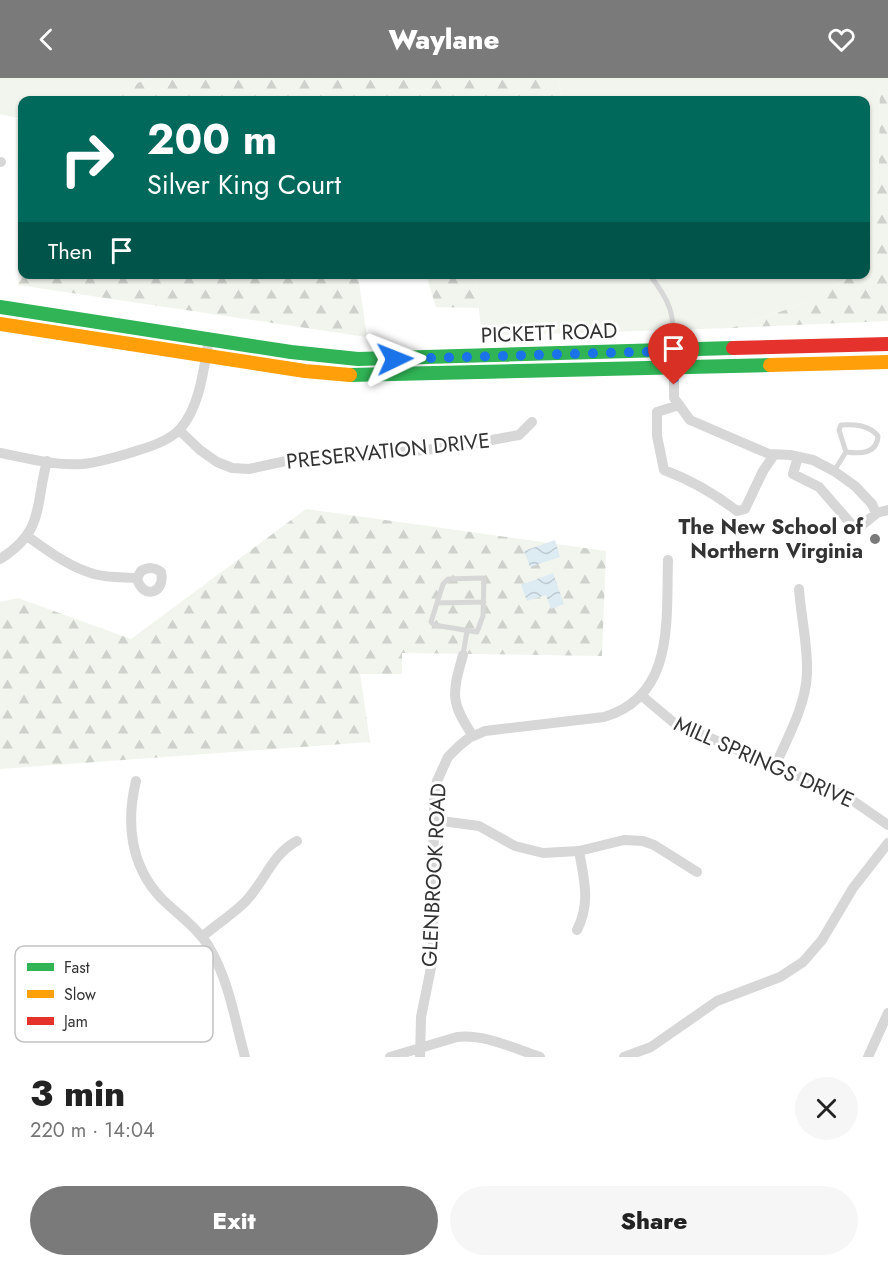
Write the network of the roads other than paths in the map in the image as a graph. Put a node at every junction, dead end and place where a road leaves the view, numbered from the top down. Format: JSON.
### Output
{"nodes":[{"id":1,"x":653,"y":279,"type":"edge"},
{"id":2,"x":0,"y":307,"type":"edge"},
{"id":3,"x":0,"y":324,"type":"edge"},
{"id":4,"x":209,"y":339,"type":"junction"},
{"id":5,"x":888,"y":344,"type":"edge"},
{"id":6,"x":674,"y":351,"type":"junction"},
{"id":7,"x":206,"y":357,"type":"junction"},
{"id":8,"x":888,"y":362,"type":"edge"},
{"id":9,"x":673,"y":368,"type":"junction"},
{"id":10,"x":679,"y":405,"type":"junction"},
{"id":11,"x":532,"y":422,"type":"dead end"},
{"id":12,"x":179,"y":430,"type":"junction"},
{"id":13,"x":846,"y":452,"type":"junction"},
{"id":14,"x":0,"y":453,"type":"edge"},
{"id":15,"x":774,"y":455,"type":"junction"},
{"id":16,"x":798,"y":457,"type":"junction"},
{"id":17,"x":47,"y":461,"type":"junction"},
{"id":18,"x":834,"y":471,"type":"junction"},
{"id":19,"x":883,"y":512,"type":"edge"},
{"id":20,"x":27,"y":536,"type":"junction"},
{"id":21,"x":0,"y":559,"type":"edge"},
{"id":22,"x":668,"y":560,"type":"dead end"},
{"id":23,"x":137,"y":578,"type":"dead end"},
{"id":24,"x":800,"y":589,"type":"dead end"},
{"id":25,"x":484,"y":602,"type":"junction"},
{"id":26,"x":437,"y":603,"type":"junction"},
{"id":27,"x":467,"y":631,"type":"junction"},
{"id":28,"x":464,"y":655,"type":"joint"},
{"id":29,"x":642,"y":696,"type":"junction"},
{"id":30,"x":473,"y":736,"type":"junction"},
{"id":31,"x":776,"y":766,"type":"junction"},
{"id":32,"x":136,"y":781,"type":"dead end"},
{"id":33,"x":434,"y":820,"type":"junction"},
{"id":34,"x":888,"y":825,"type":"edge"},
{"id":35,"x":297,"y":840,"type":"dead end"},
{"id":36,"x":888,"y":843,"type":"edge"},
{"id":37,"x":579,"y":851,"type":"junction"},
{"id":38,"x":697,"y":872,"type":"dead end"},
{"id":39,"x":577,"y":930,"type":"dead end"},
{"id":40,"x":202,"y":937,"type":"junction"},
{"id":41,"x":207,"y":946,"type":"edge"},
{"id":42,"x":213,"y":957,"type":"edge"},
{"id":43,"x":888,"y":1013,"type":"edge"},
{"id":44,"x":420,"y":1053,"type":"edge"},
{"id":45,"x":245,"y":1057,"type":"edge"},
{"id":46,"x":390,"y":1057,"type":"edge"},
{"id":47,"x":540,"y":1057,"type":"edge"},
{"id":48,"x":624,"y":1057,"type":"edge"},
{"id":49,"x":868,"y":1057,"type":"edge"}],
"edges":[{"from":1,"to":6,"type":"lane"},
{"from":2,"to":4,"type":"main road","name":"PICKETT ROAD"},
{"from":3,"to":7,"type":"main road","name":"PICKETT ROAD"},
{"from":4,"to":6,"type":"main road","name":"PICKETT ROAD"},
{"from":4,"to":7,"type":"street"},
{"from":5,"to":6,"type":"main road","name":"PICKETT ROAD"},
{"from":6,"to":9,"type":"street"},
{"from":7,"to":9,"type":"main road","name":"PICKETT ROAD"},
{"from":7,"to":12,"type":"street"},
{"from":8,"to":9,"type":"main road","name":"PICKETT ROAD"},
{"from":9,"to":10,"type":"street"},
{"from":10,"to":15,"type":"street"},
{"from":10,"to":15,"type":"street"},
{"from":11,"to":12,"type":"street","name":"PRESERVATION DRIVE"},
{"from":12,"to":17,"type":"street"},
{"from":13,"to":13,"type":"lane"},
{"from":13,"to":18,"type":"lane"},
{"from":14,"to":17,"type":"street"},
{"from":15,"to":16,"type":"street"},
{"from":16,"to":18,"type":"street"},
{"from":16,"to":19,"type":"street"},
{"from":17,"to":20,"type":"street"},
{"from":18,"to":19,"type":"street"},
{"from":20,"to":21,"type":"street"},
{"from":20,"to":23,"type":"street"},
{"from":22,"to":29,"type":"street","name":"GLENBROOK ROAD"},
{"from":24,"to":31,"type":"street"},
{"from":25,"to":26,"type":"lane"},
{"from":25,"to":26,"type":"lane"},
{"from":25,"to":27,"type":"lane"},
{"from":26,"to":27,"type":"lane"},
{"from":27,"to":28,"type":"lane"},
{"from":28,"to":30,"type":"street"},
{"from":29,"to":30,"type":"street","name":"GLENBROOK ROAD"},
{"from":29,"to":31,"type":"street","name":"MILL SPRINGS DRIVE"},
{"from":30,"to":33,"type":"street","name":"GLENBROOK ROAD"},
{"from":31,"to":34,"type":"street","name":"MILL SPRINGS DRIVE"},
{"from":32,"to":40,"type":"street"},
{"from":33,"to":37,"type":"street"},
{"from":33,"to":44,"type":"street","name":"GLENBROOK ROAD"},
{"from":35,"to":40,"type":"street"},
{"from":36,"to":48,"type":"street"},
{"from":37,"to":38,"type":"street"},
{"from":37,"to":39,"type":"street"},
{"from":40,"to":41,"type":"street"},
{"from":42,"to":45,"type":"street"},
{"from":43,"to":49,"type":"street"},
{"from":44,"to":46,"type":"street"},
{"from":44,"to":47,"type":"street"}]}
